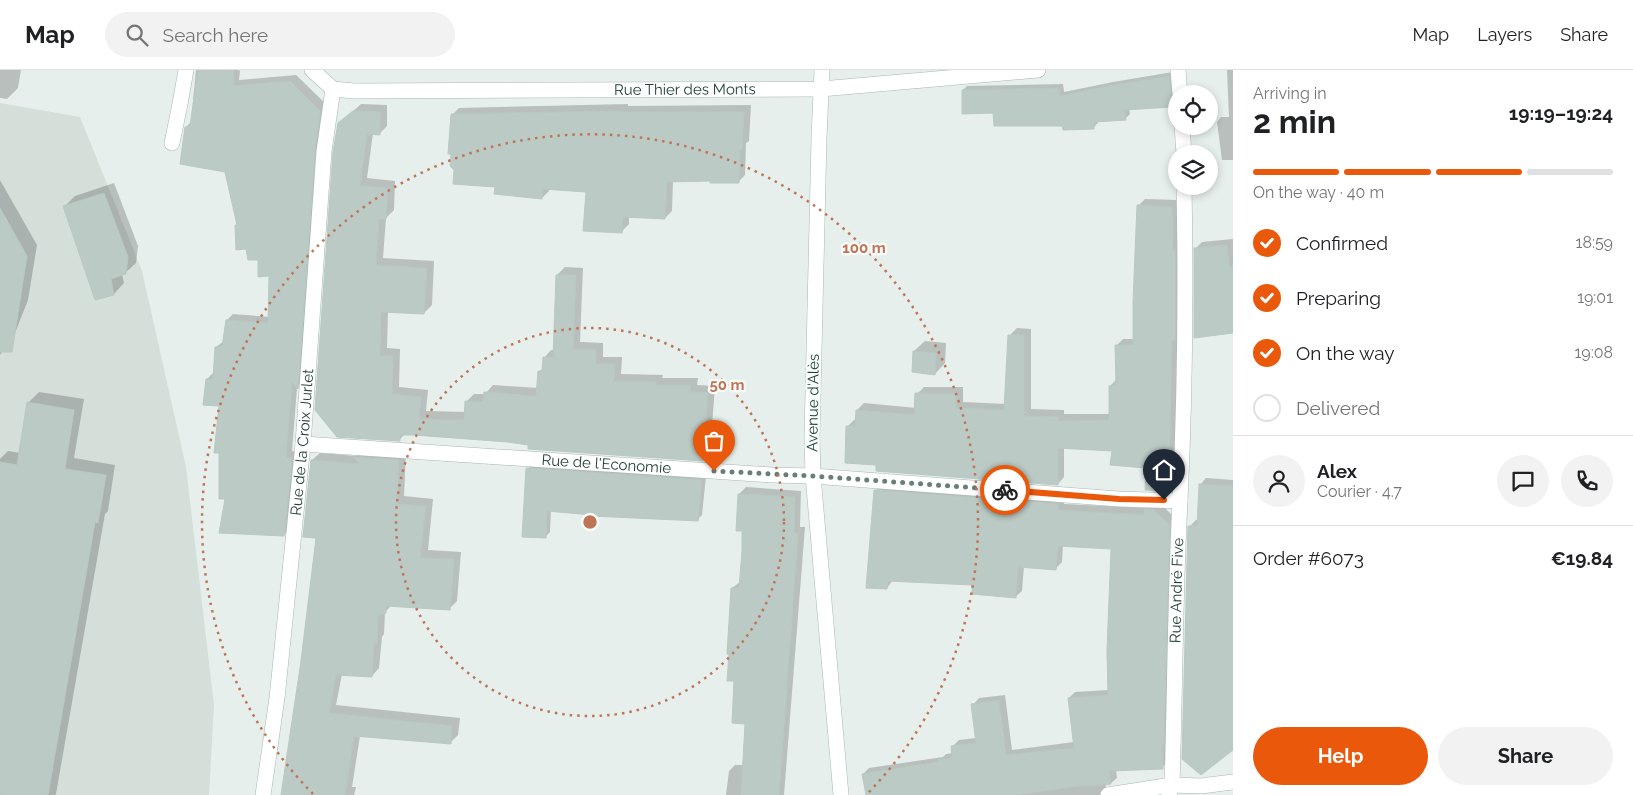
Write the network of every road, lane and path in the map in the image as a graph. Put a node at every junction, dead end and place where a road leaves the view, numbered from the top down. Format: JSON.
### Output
{"nodes":[{"id":1,"x":186,"y":70,"type":"edge"},
{"id":2,"x":312,"y":70,"type":"edge"},
{"id":3,"x":822,"y":70,"type":"edge"},
{"id":4,"x":1038,"y":70,"type":"edge"},
{"id":5,"x":1178,"y":70,"type":"edge"},
{"id":6,"x":1179,"y":85,"type":"edge"},
{"id":7,"x":333,"y":89,"type":"junction"},
{"id":8,"x":821,"y":89,"type":"junction"},
{"id":9,"x":172,"y":143,"type":"dead end"},
{"id":10,"x":1184,"y":195,"type":"edge"},
{"id":11,"x":303,"y":444,"type":"junction"},
{"id":12,"x":813,"y":476,"type":"junction"},
{"id":13,"x":1180,"y":501,"type":"junction"},
{"id":14,"x":1233,"y":782,"type":"edge"},
{"id":15,"x":1170,"y":790,"type":"edge"},
{"id":16,"x":263,"y":795,"type":"edge"},
{"id":17,"x":841,"y":795,"type":"edge"},
{"id":18,"x":1108,"y":795,"type":"edge"}],
"edges":[{"from":1,"to":9,"type":"street"},
{"from":2,"to":7,"type":"street"},
{"from":3,"to":8,"type":"street","name":"Avenue d'Alès"},
{"from":4,"to":8,"type":"street","name":"Rue Thier des Monts"},
{"from":5,"to":6,"type":"street"},
{"from":7,"to":8,"type":"street","name":"Rue Thier des Monts"},
{"from":7,"to":11,"type":"street","name":"Rue de la Croix Jurlet"},
{"from":8,"to":12,"type":"street","name":"Avenue d'Alès"},
{"from":10,"to":13,"type":"street","name":"Rue André Five"},
{"from":11,"to":12,"type":"street","name":"Rue de l'Economie"},
{"from":11,"to":16,"type":"street","name":"Rue de la Croix Jurlet"},
{"from":12,"to":13,"type":"street","name":"Rue de l'Economie"},
{"from":12,"to":17,"type":"street","name":"Avenue d'Alès"},
{"from":13,"to":15,"type":"street","name":"Rue André Five"},
{"from":14,"to":15,"type":"street"},
{"from":15,"to":18,"type":"street"}]}
